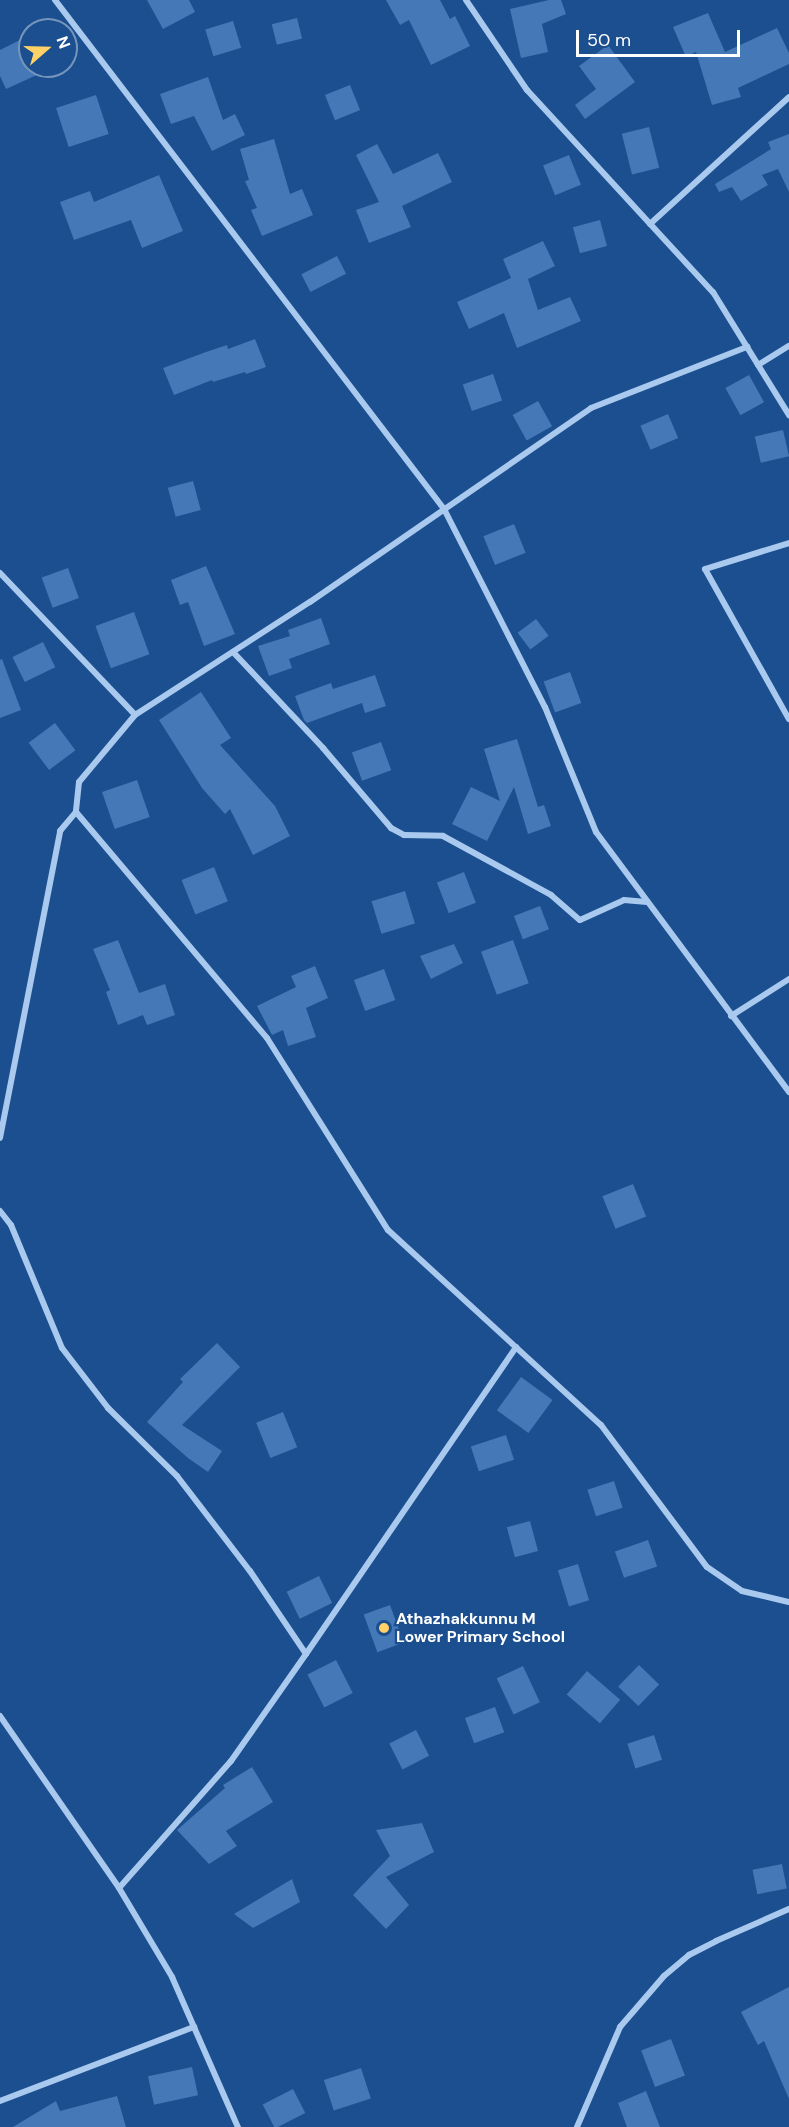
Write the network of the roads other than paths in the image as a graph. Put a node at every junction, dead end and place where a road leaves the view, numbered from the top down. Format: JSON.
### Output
{"nodes":[{"id":1,"x":55,"y":0,"type":"edge"},
{"id":2,"x":466,"y":0,"type":"edge"},
{"id":3,"x":789,"y":97,"type":"edge"},
{"id":4,"x":650,"y":224,"type":"junction"},
{"id":5,"x":789,"y":346,"type":"edge"},
{"id":6,"x":747,"y":347,"type":"junction"},
{"id":7,"x":758,"y":365,"type":"junction"},
{"id":8,"x":789,"y":415,"type":"edge"},
{"id":9,"x":444,"y":509,"type":"junction"},
{"id":10,"x":789,"y":543,"type":"edge"},
{"id":11,"x":0,"y":573,"type":"edge"},
{"id":12,"x":233,"y":652,"type":"junction"},
{"id":13,"x":135,"y":715,"type":"junction"},
{"id":14,"x":789,"y":719,"type":"edge"},
{"id":15,"x":76,"y":812,"type":"junction"},
{"id":16,"x":647,"y":902,"type":"junction"},
{"id":17,"x":789,"y":979,"type":"edge"},
{"id":18,"x":731,"y":1016,"type":"junction"},
{"id":19,"x":789,"y":1092,"type":"edge"},
{"id":20,"x":0,"y":1138,"type":"edge"},
{"id":21,"x":0,"y":1211,"type":"edge"},
{"id":22,"x":516,"y":1347,"type":"junction"},
{"id":23,"x":789,"y":1602,"type":"edge"},
{"id":24,"x":306,"y":1654,"type":"junction"},
{"id":25,"x":0,"y":1716,"type":"edge"},
{"id":26,"x":119,"y":1888,"type":"junction"},
{"id":27,"x":789,"y":1909,"type":"edge"},
{"id":28,"x":194,"y":2027,"type":"junction"},
{"id":29,"x":0,"y":2101,"type":"edge"},
{"id":30,"x":238,"y":2127,"type":"edge"},
{"id":31,"x":577,"y":2127,"type":"edge"}],
"edges":[{"from":1,"to":9,"type":"street"},
{"from":2,"to":4,"type":"street"},
{"from":3,"to":4,"type":"street"},
{"from":4,"to":6,"type":"street"},
{"from":5,"to":7,"type":"street"},
{"from":6,"to":7,"type":"street"},
{"from":6,"to":9,"type":"street"},
{"from":7,"to":8,"type":"street"},
{"from":9,"to":12,"type":"street"},
{"from":9,"to":16,"type":"street"},
{"from":10,"to":14,"type":"street"},
{"from":11,"to":13,"type":"street"},
{"from":12,"to":13,"type":"street"},
{"from":12,"to":16,"type":"street"},
{"from":13,"to":15,"type":"street"},
{"from":15,"to":20,"type":"street"},
{"from":15,"to":22,"type":"street"},
{"from":16,"to":18,"type":"street"},
{"from":17,"to":18,"type":"street"},
{"from":18,"to":19,"type":"street"},
{"from":21,"to":24,"type":"street"},
{"from":22,"to":23,"type":"street"},
{"from":22,"to":24,"type":"street"},
{"from":24,"to":26,"type":"street"},
{"from":25,"to":26,"type":"street"},
{"from":26,"to":28,"type":"street"},
{"from":27,"to":31,"type":"street"},
{"from":28,"to":29,"type":"street"},
{"from":28,"to":30,"type":"street"}]}
